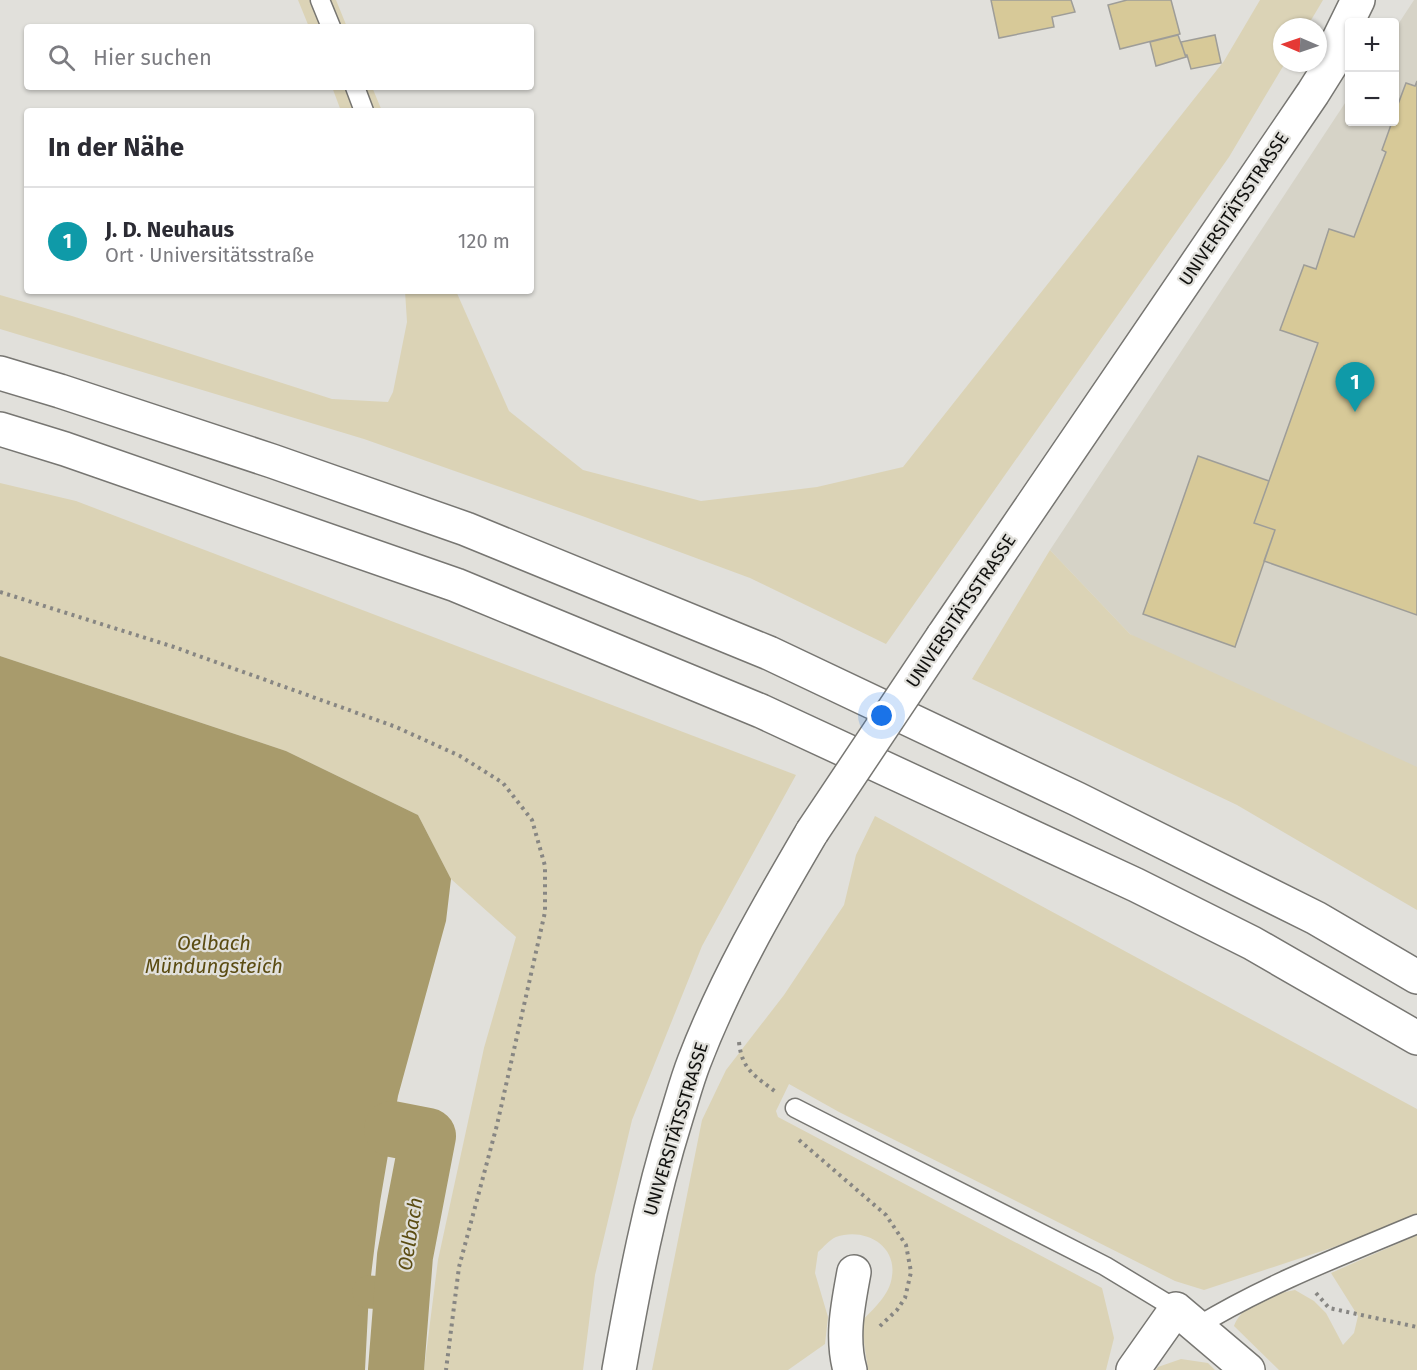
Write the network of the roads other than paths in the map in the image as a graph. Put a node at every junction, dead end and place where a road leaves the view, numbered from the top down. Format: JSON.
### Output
{"nodes":[{"id":1,"x":320,"y":0,"type":"edge"},
{"id":2,"x":1358,"y":0,"type":"edge"},
{"id":3,"x":1371,"y":0,"type":"edge"},
{"id":4,"x":1360,"y":18,"type":"edge"},
{"id":5,"x":330,"y":24,"type":"edge"},
{"id":6,"x":1345,"y":42,"type":"edge"},
{"id":7,"x":356,"y":90,"type":"edge"},
{"id":8,"x":1312,"y":93,"type":"junction"},
{"id":9,"x":363,"y":108,"type":"edge"},
{"id":10,"x":0,"y":373,"type":"edge"},
{"id":11,"x":0,"y":429,"type":"edge"},
{"id":12,"x":1417,"y":977,"type":"edge"},
{"id":13,"x":1417,"y":1038,"type":"edge"},
{"id":14,"x":795,"y":1108,"type":"road end"},
{"id":15,"x":1417,"y":1224,"type":"edge"},
{"id":16,"x":854,"y":1272,"type":"dead end"},
{"id":17,"x":1187,"y":1318,"type":"junction"},
{"id":18,"x":848,"y":1364,"type":"edge"},
{"id":19,"x":619,"y":1370,"type":"edge"},
{"id":20,"x":1133,"y":1370,"type":"edge"},
{"id":21,"x":1248,"y":1370,"type":"edge"}],
"edges":[{"from":1,"to":5,"type":"lane"},
{"from":2,"to":8,"type":"main road","name":"UNIVERSITÄTSSTRASSE"},
{"from":3,"to":4,"type":"main road"},
{"from":6,"to":8,"type":"main road","name":"UNIVERSITÄTSSTRASSE"},
{"from":7,"to":9,"type":"lane"},
{"from":8,"to":19,"type":"main road","name":"UNIVERSITÄTSSTRASSE","bridge":true},
{"from":10,"to":12,"type":"main road"},
{"from":11,"to":13,"type":"main road"},
{"from":14,"to":17,"type":"lane"},
{"from":15,"to":17,"type":"lane"},
{"from":16,"to":18,"type":"main road"},
{"from":17,"to":20,"type":"main road"},
{"from":17,"to":21,"type":"main road"}]}
